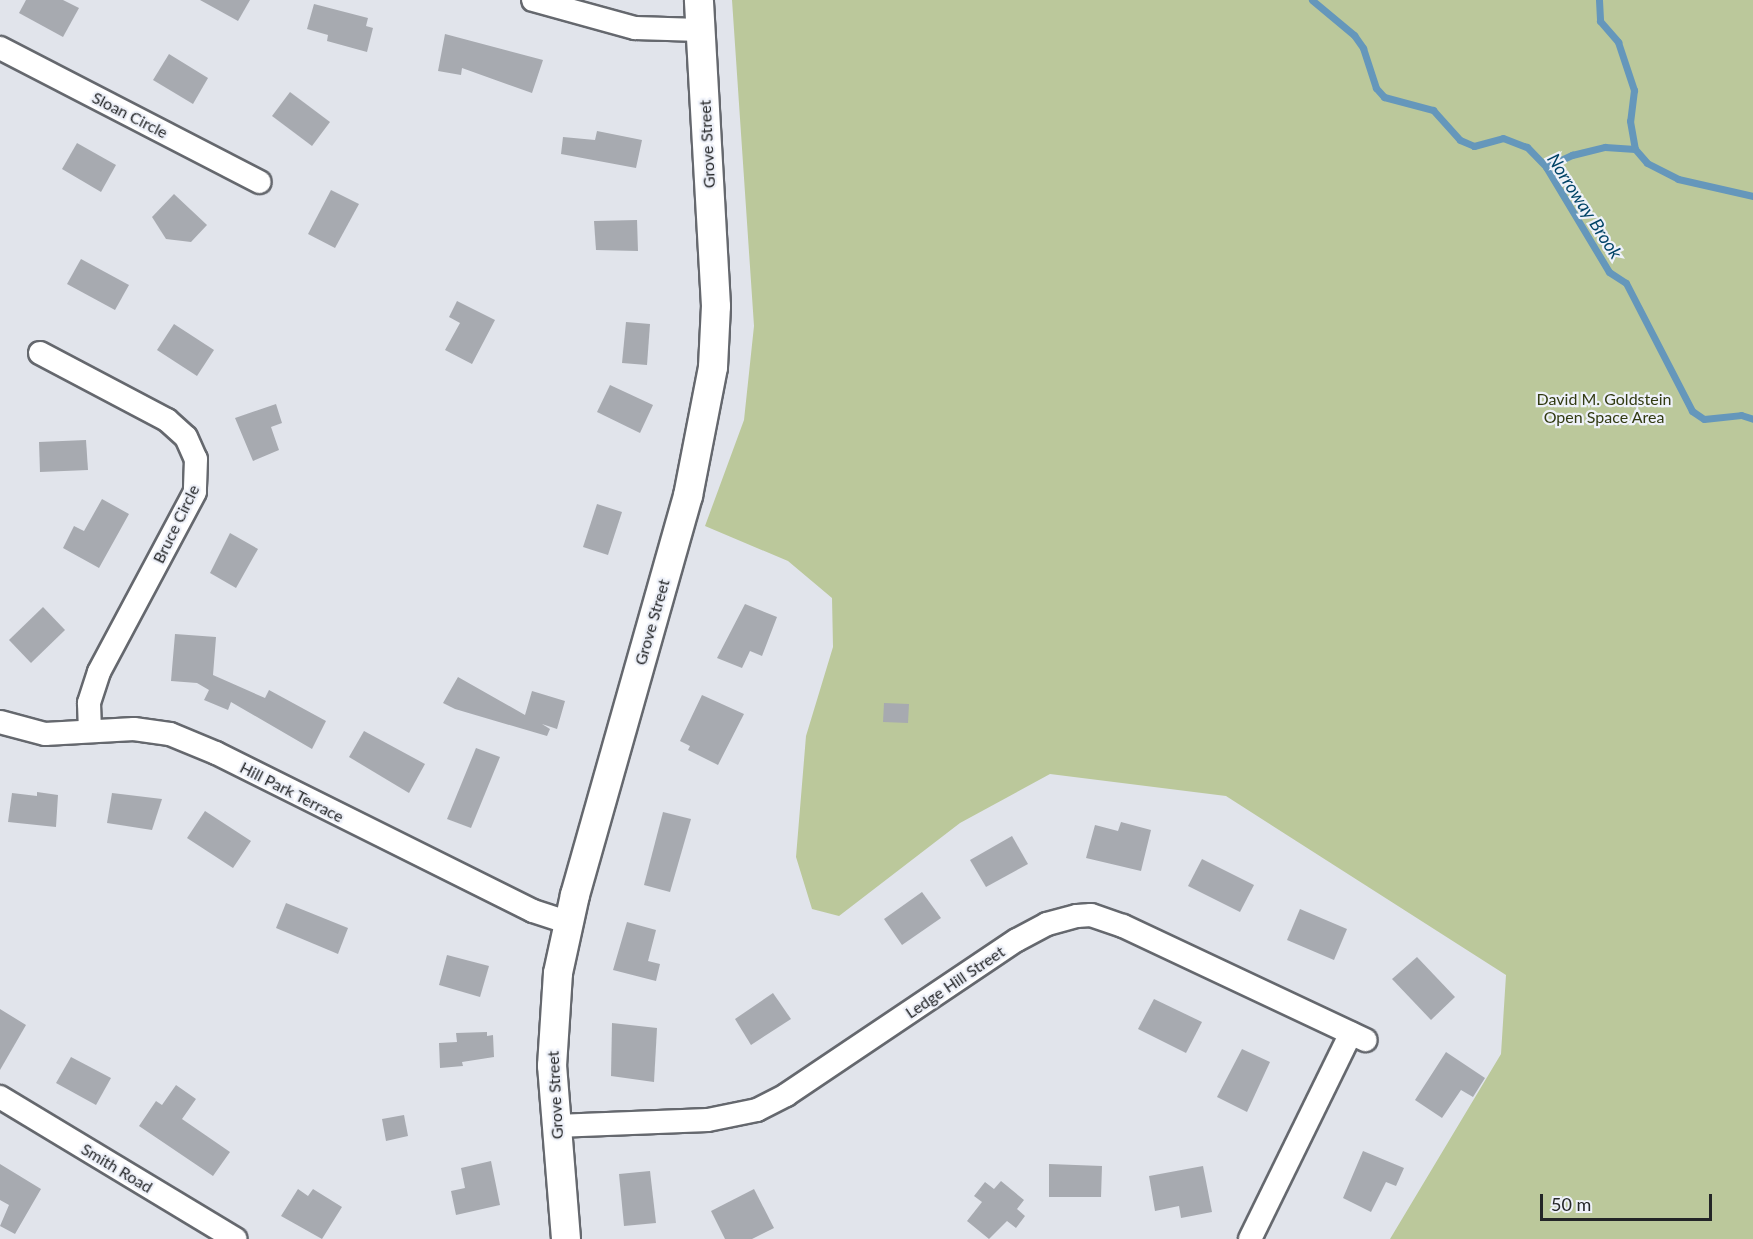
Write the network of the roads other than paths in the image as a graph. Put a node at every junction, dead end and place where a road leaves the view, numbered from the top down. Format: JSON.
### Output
{"nodes":[{"id":1,"x":533,"y":0,"type":"edge"},
{"id":2,"x":699,"y":0,"type":"edge"},
{"id":3,"x":700,"y":30,"type":"junction"},
{"id":4,"x":0,"y":48,"type":"edge"},
{"id":5,"x":260,"y":182,"type":"dead end"},
{"id":6,"x":40,"y":353,"type":"dead end"},
{"id":7,"x":0,"y":722,"type":"edge"},
{"id":8,"x":90,"y":731,"type":"junction"},
{"id":9,"x":569,"y":923,"type":"junction"},
{"id":10,"x":0,"y":1097,"type":"edge"},
{"id":11,"x":556,"y":1126,"type":"junction"},
{"id":12,"x":235,"y":1239,"type":"edge"},
{"id":13,"x":566,"y":1239,"type":"edge"},
{"id":14,"x":1250,"y":1239,"type":"edge"}],
"edges":[{"from":1,"to":3,"type":"street"},
{"from":2,"to":3,"type":"street","name":"Grove Street"},
{"from":3,"to":9,"type":"street","name":"Grove Street"},
{"from":4,"to":5,"type":"street","name":"Sloan Circle"},
{"from":6,"to":8,"type":"street","name":"Bruce Circle"},
{"from":7,"to":8,"type":"street","name":"Hill Park Terrace"},
{"from":8,"to":9,"type":"street","name":"Hill Park Terrace"},
{"from":9,"to":11,"type":"street","name":"Grove Street"},
{"from":10,"to":12,"type":"street","name":"Smith Road"},
{"from":11,"to":13,"type":"street","name":"Grove Street"},
{"from":11,"to":14,"type":"street","name":"Ledge Hill Street"}]}
